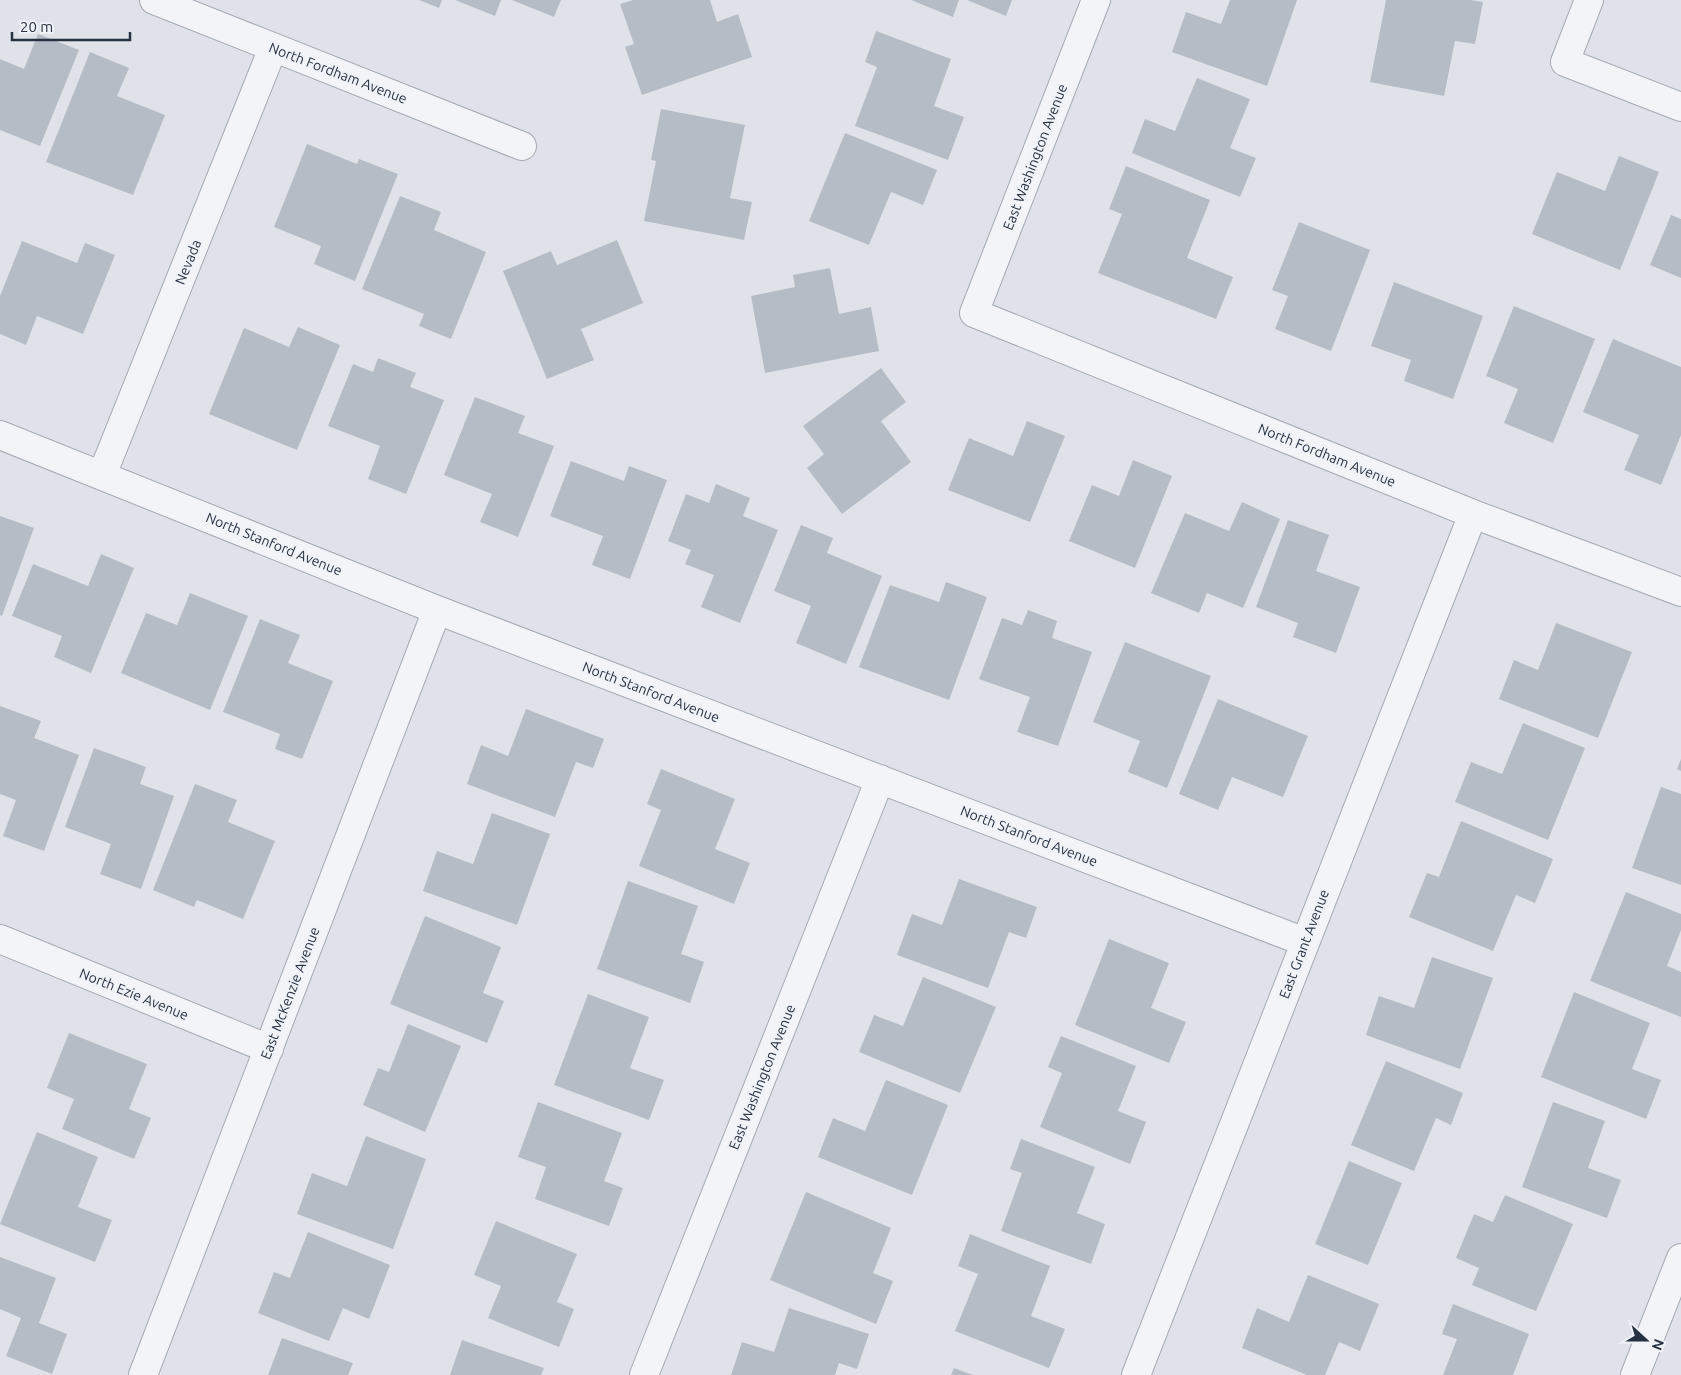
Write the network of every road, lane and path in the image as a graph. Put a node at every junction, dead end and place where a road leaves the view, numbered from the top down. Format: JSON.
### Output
{"nodes":[{"id":1,"x":154,"y":0,"type":"edge"},
{"id":2,"x":1096,"y":0,"type":"edge"},
{"id":3,"x":1589,"y":0,"type":"edge"},
{"id":4,"x":273,"y":48,"type":"junction"},
{"id":5,"x":1681,"y":107,"type":"edge"},
{"id":6,"x":522,"y":146,"type":"dead end"},
{"id":7,"x":974,"y":313,"type":"joint"},
{"id":8,"x":0,"y":435,"type":"edge"},
{"id":9,"x":102,"y":475,"type":"junction"},
{"id":10,"x":1473,"y":514,"type":"junction"},
{"id":11,"x":1681,"y":592,"type":"edge"},
{"id":12,"x":437,"y":610,"type":"junction"},
{"id":13,"x":880,"y":779,"type":"junction"},
{"id":14,"x":0,"y":939,"type":"edge"},
{"id":15,"x":1305,"y":942,"type":"junction"},
{"id":16,"x":269,"y":1049,"type":"junction"},
{"id":17,"x":1681,"y":1258,"type":"edge"},
{"id":18,"x":143,"y":1375,"type":"edge"},
{"id":19,"x":644,"y":1375,"type":"edge"},
{"id":20,"x":1136,"y":1375,"type":"edge"},
{"id":21,"x":1635,"y":1375,"type":"edge"}],
"edges":[{"from":1,"to":4,"type":"street","name":"North Fordham Avenue"},
{"from":2,"to":7,"type":"street","name":"East Washington Avenue"},
{"from":3,"to":5,"type":"street"},
{"from":4,"to":6,"type":"street","name":"North Fordham Avenue"},
{"from":4,"to":9,"type":"street","name":"Nevada"},
{"from":7,"to":10,"type":"street","name":"North Fordham Avenue"},
{"from":8,"to":9,"type":"street","name":"North Stanford Avenue"},
{"from":9,"to":12,"type":"street","name":"North Stanford Avenue"},
{"from":10,"to":11,"type":"street","name":"North Fordham Avenue"},
{"from":10,"to":15,"type":"street","name":"East Grant Avenue"},
{"from":12,"to":13,"type":"street","name":"North Stanford Avenue"},
{"from":12,"to":16,"type":"street","name":"East McKenzie Avenue"},
{"from":13,"to":15,"type":"street","name":"North Stanford Avenue"},
{"from":13,"to":19,"type":"street","name":"East Washington Avenue"},
{"from":14,"to":16,"type":"street","name":"North Ezie Avenue"},
{"from":15,"to":20,"type":"street","name":"East Grant Avenue"},
{"from":16,"to":18,"type":"street","name":"East McKenzie Avenue"},
{"from":17,"to":21,"type":"street"}]}
